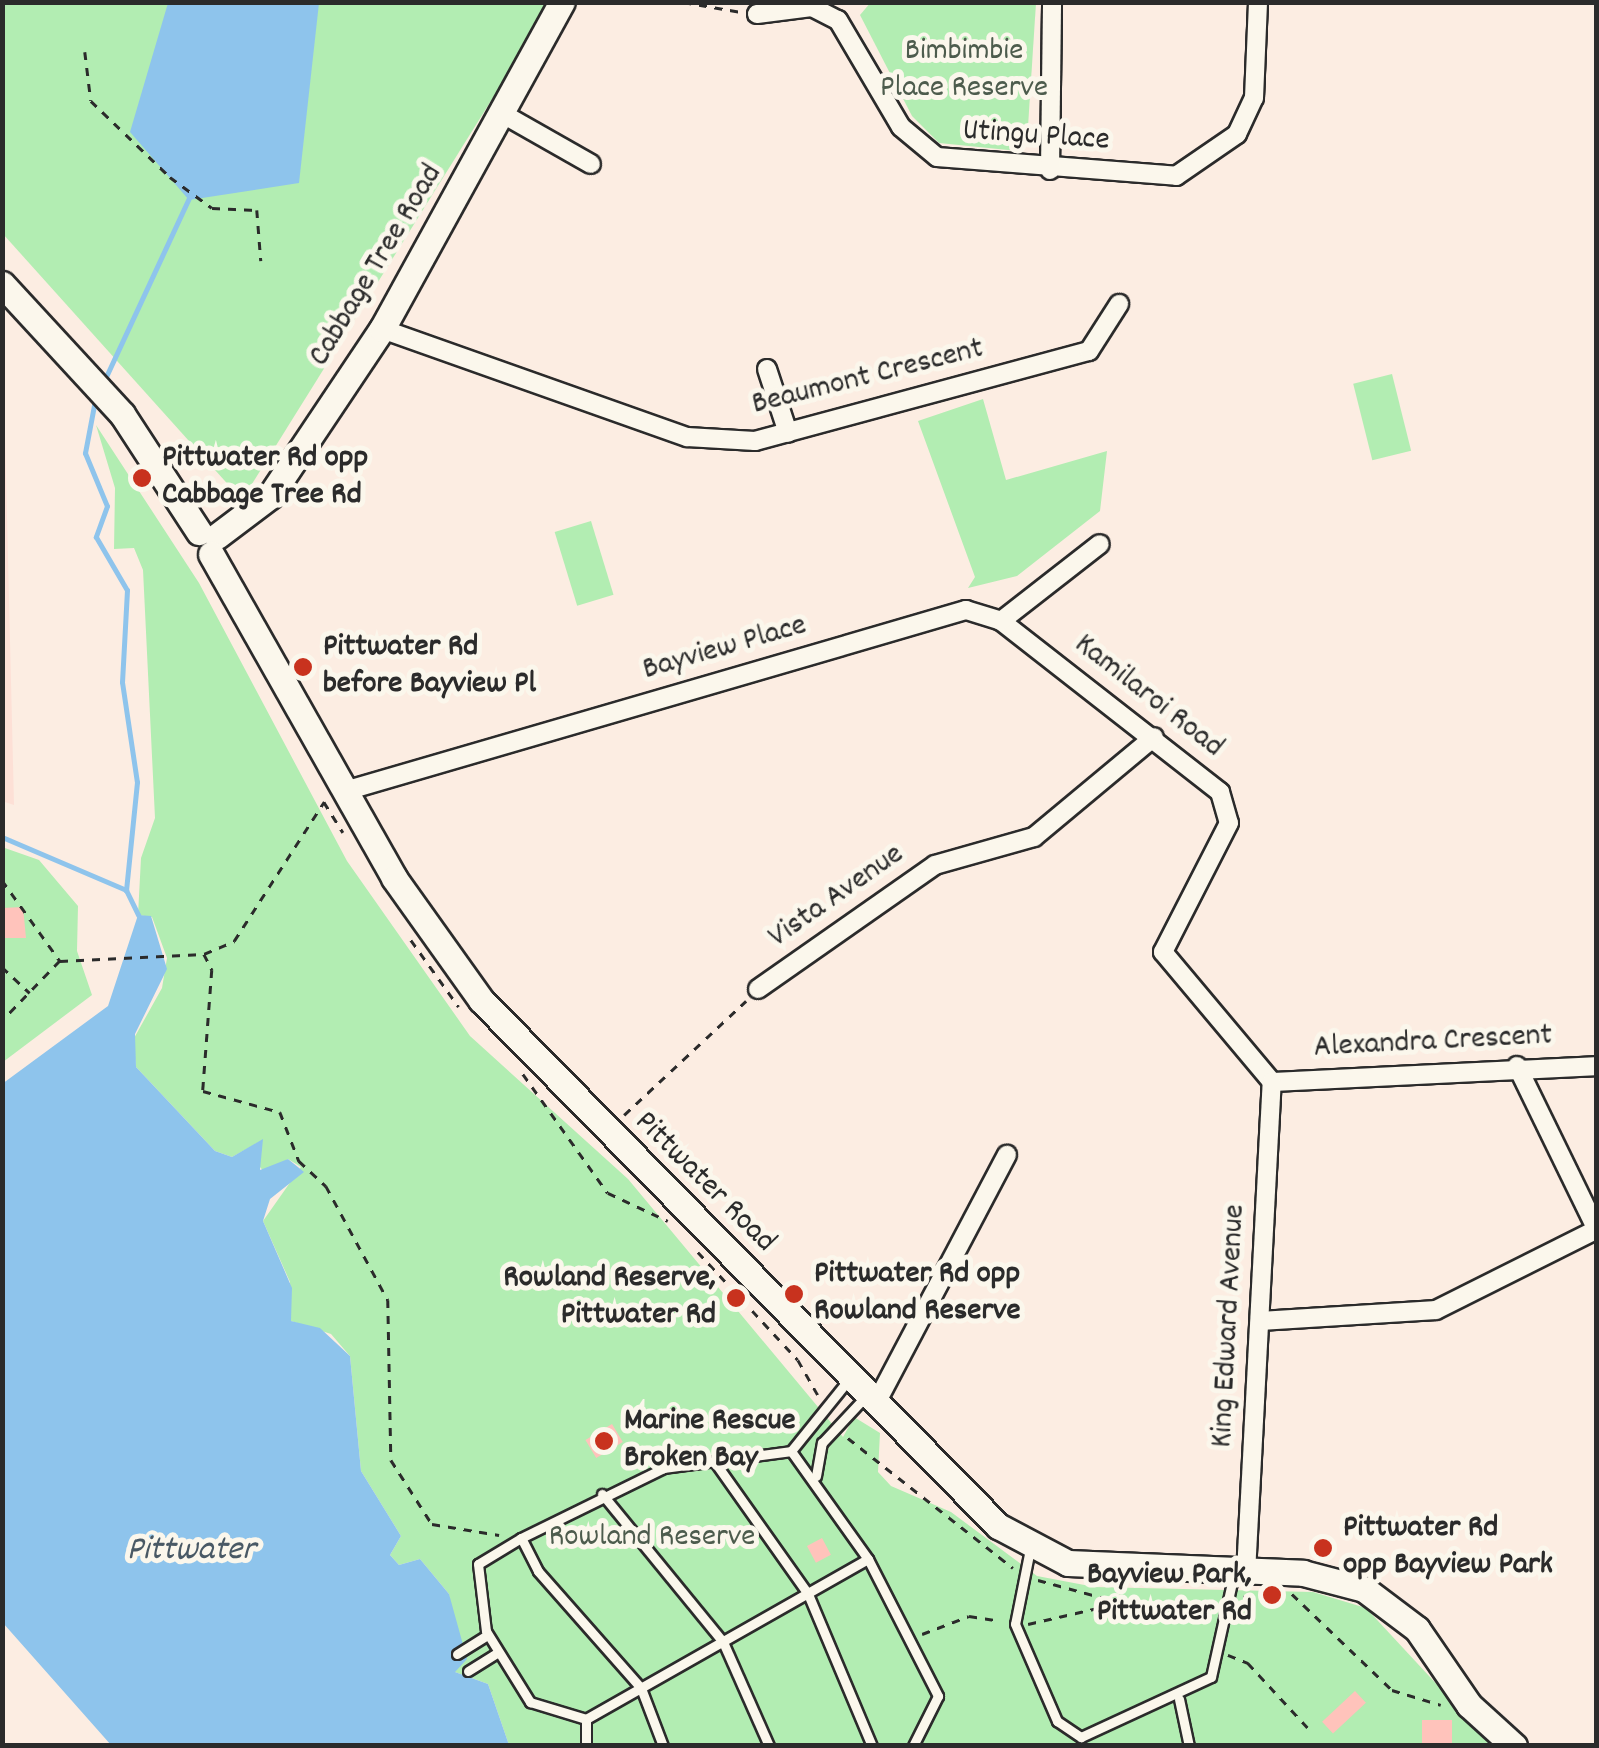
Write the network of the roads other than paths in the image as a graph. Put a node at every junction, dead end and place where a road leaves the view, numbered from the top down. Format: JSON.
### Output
{"nodes":[{"id":1,"x":562,"y":2,"type":"edge"},
{"id":2,"x":1052,"y":2,"type":"edge"},
{"id":3,"x":1258,"y":2,"type":"edge"},
{"id":4,"x":757,"y":14,"type":"road end"},
{"id":5,"x":503,"y":114,"type":"junction"},
{"id":6,"x":591,"y":164,"type":"dead end"},
{"id":7,"x":1050,"y":170,"type":"junction"},
{"id":8,"x":2,"y":284,"type":"edge"},
{"id":9,"x":1119,"y":304,"type":"dead end"},
{"id":10,"x":382,"y":329,"type":"junction"},
{"id":11,"x":767,"y":369,"type":"dead end"},
{"id":12,"x":788,"y":434,"type":"junction"},
{"id":13,"x":209,"y":541,"type":"junction"},
{"id":14,"x":1100,"y":544,"type":"dead end"},
{"id":15,"x":1000,"y":621,"type":"junction"},
{"id":16,"x":1154,"y":737,"type":"junction"},
{"id":17,"x":335,"y":796,"type":"junction"},
{"id":18,"x":758,"y":989,"type":"road end"},
{"id":19,"x":1516,"y":1066,"type":"junction"},
{"id":20,"x":1596,"y":1066,"type":"edge"},
{"id":21,"x":1272,"y":1082,"type":"junction"},
{"id":22,"x":1007,"y":1155,"type":"dead end"},
{"id":23,"x":1596,"y":1229,"type":"edge"},
{"id":24,"x":1261,"y":1321,"type":"junction"},
{"id":25,"x":864,"y":1393,"type":"junction"},
{"id":26,"x":791,"y":1451,"type":"junction"},
{"id":27,"x":714,"y":1461,"type":"junction"},
{"id":28,"x":816,"y":1476,"type":"junction"},
{"id":29,"x":602,"y":1494,"type":"junction"},
{"id":30,"x":520,"y":1538,"type":"junction"},
{"id":31,"x":1030,"y":1549,"type":"junction"},
{"id":32,"x":868,"y":1560,"type":"junction"},
{"id":33,"x":1237,"y":1581,"type":"junction"},
{"id":34,"x":808,"y":1594,"type":"junction"},
{"id":35,"x":488,"y":1635,"type":"junction"},
{"id":36,"x":722,"y":1642,"type":"junction"},
{"id":37,"x":497,"y":1653,"type":"junction"},
{"id":38,"x":457,"y":1654,"type":"dead end"},
{"id":39,"x":468,"y":1671,"type":"dead end"},
{"id":40,"x":640,"y":1688,"type":"junction"},
{"id":41,"x":1179,"y":1699,"type":"junction"},
{"id":42,"x":586,"y":1718,"type":"junction"},
{"id":43,"x":586,"y":1746,"type":"edge"},
{"id":44,"x":664,"y":1746,"type":"edge"},
{"id":45,"x":768,"y":1746,"type":"edge"},
{"id":46,"x":872,"y":1746,"type":"edge"},
{"id":47,"x":913,"y":1746,"type":"edge"},
{"id":48,"x":1189,"y":1746,"type":"edge"},
{"id":49,"x":1514,"y":1746,"type":"edge"}],
"edges":[{"from":1,"to":5,"type":"main road","name":"Cabbage Tree Road"},
{"from":2,"to":7,"type":"street"},
{"from":3,"to":7,"type":"street","name":"Utingu Place"},
{"from":4,"to":7,"type":"street","name":"Utingu Place"},
{"from":5,"to":6,"type":"street"},
{"from":5,"to":10,"type":"main road","name":"Cabbage Tree Road"},
{"from":8,"to":13,"type":"main road","name":"Pittwater Road"},
{"from":9,"to":12,"type":"street","name":"Beaumont Crescent"},
{"from":10,"to":12,"type":"street","name":"Beaumont Crescent"},
{"from":10,"to":13,"type":"main road","name":"Cabbage Tree Road"},
{"from":11,"to":12,"type":"street"},
{"from":13,"to":17,"type":"main road","name":"Pittwater Road"},
{"from":14,"to":15,"type":"street"},
{"from":15,"to":16,"type":"street","name":"Kamilaroi Road"},
{"from":15,"to":17,"type":"street","name":"Bayview Place"},
{"from":16,"to":18,"type":"street","name":"Vista Avenue"},
{"from":16,"to":21,"type":"street","name":"Kamilaroi Road"},
{"from":17,"to":25,"type":"main road","name":"Pittwater Road"},
{"from":19,"to":20,"type":"street","name":"Alexandra Crescent"},
{"from":19,"to":21,"type":"street","name":"Alexandra Crescent"},
{"from":19,"to":23,"type":"street"},
{"from":21,"to":24,"type":"street","name":"King Edward Avenue"},
{"from":22,"to":25,"type":"street"},
{"from":23,"to":24,"type":"street"},
{"from":24,"to":33,"type":"street","name":"King Edward Avenue"},
{"from":25,"to":26,"type":"lane"},
{"from":25,"to":28,"type":"lane"},
{"from":25,"to":31,"type":"main road","name":"Pittwater Road"},
{"from":26,"to":27,"type":"lane"},
{"from":26,"to":28,"type":"lane"},
{"from":27,"to":29,"type":"lane"},
{"from":27,"to":34,"type":"lane"},
{"from":28,"to":32,"type":"lane"},
{"from":29,"to":30,"type":"lane"},
{"from":29,"to":36,"type":"lane"},
{"from":30,"to":35,"type":"lane"},
{"from":30,"to":40,"type":"lane"},
{"from":31,"to":33,"type":"main road"},
{"from":31,"to":41,"type":"lane"},
{"from":32,"to":34,"type":"lane"},
{"from":32,"to":47,"type":"lane"},
{"from":33,"to":41,"type":"lane"},
{"from":33,"to":49,"type":"main road"},
{"from":34,"to":36,"type":"lane"},
{"from":34,"to":46,"type":"lane"},
{"from":35,"to":37,"type":"lane"},
{"from":35,"to":38,"type":"lane"},
{"from":36,"to":40,"type":"lane"},
{"from":36,"to":45,"type":"lane"},
{"from":37,"to":39,"type":"lane"},
{"from":37,"to":42,"type":"lane"},
{"from":40,"to":42,"type":"lane"},
{"from":40,"to":44,"type":"lane"},
{"from":41,"to":48,"type":"lane"},
{"from":42,"to":43,"type":"lane"}]}
